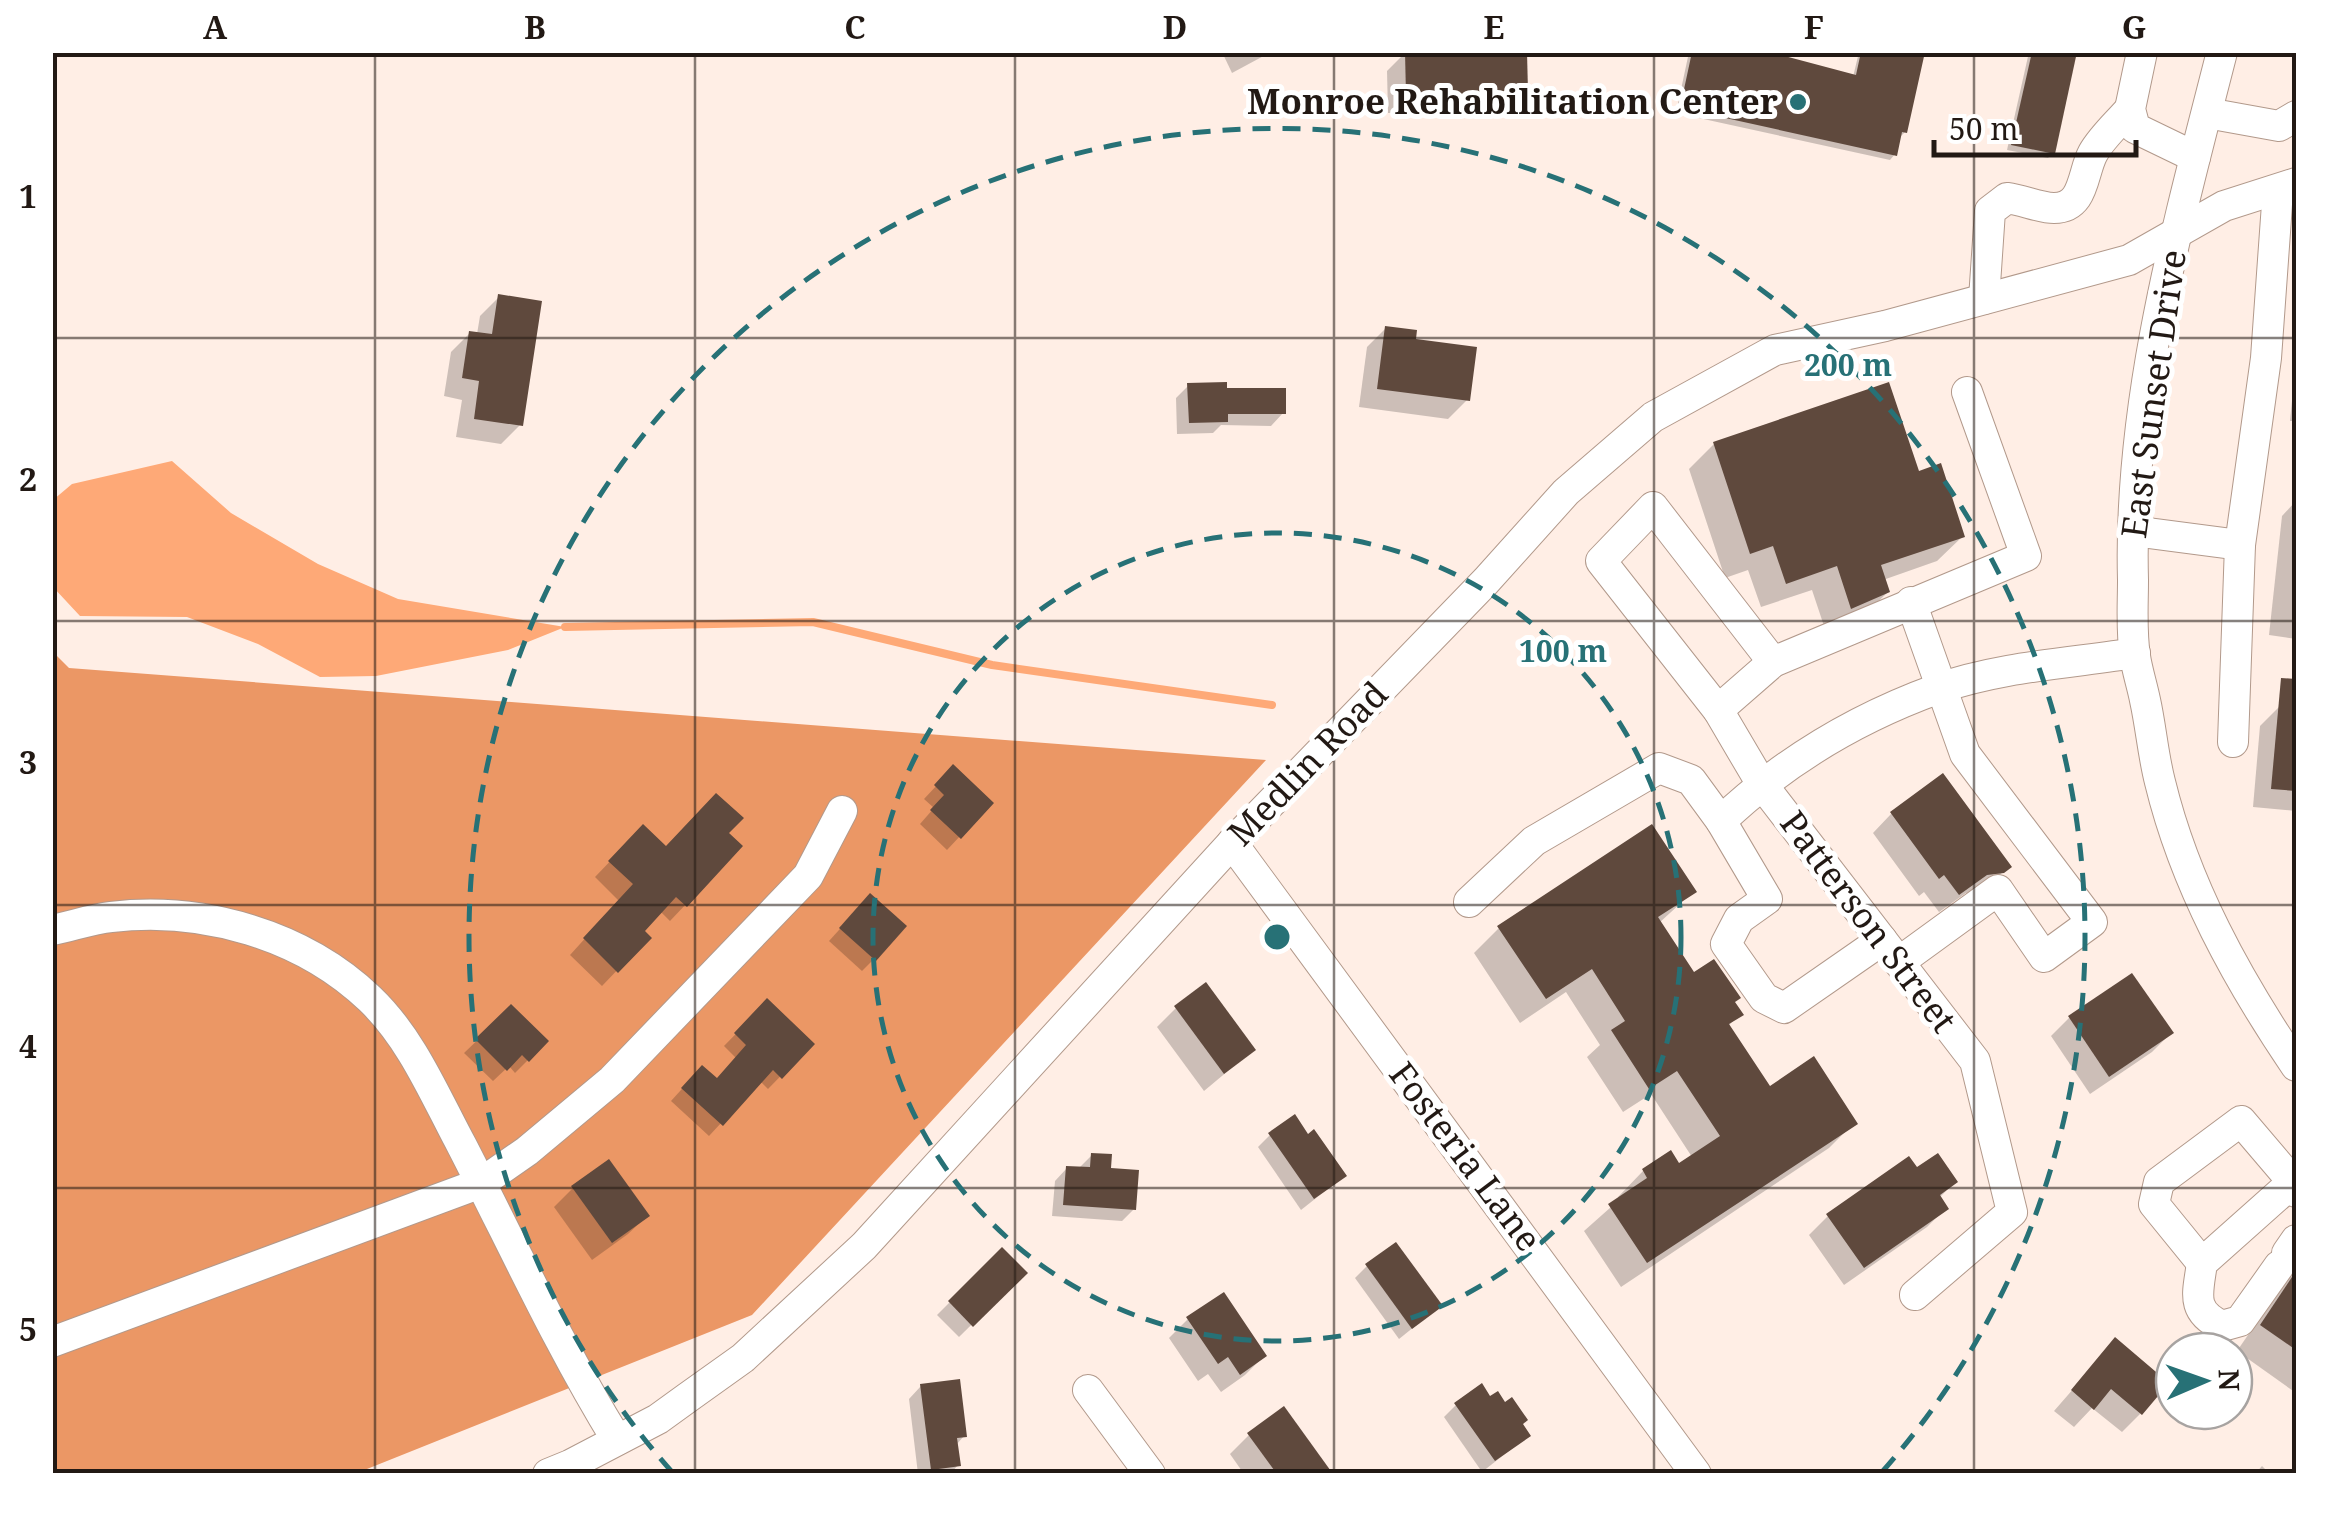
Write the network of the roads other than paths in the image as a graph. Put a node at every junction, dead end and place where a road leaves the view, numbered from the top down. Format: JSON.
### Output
{"nodes":[{"id":1,"x":2142,"y":52,"type":"edge"},
{"id":2,"x":2222,"y":52,"type":"edge"},
{"id":3,"x":2130,"y":109,"type":"junction"},
{"id":4,"x":2207,"y":113,"type":"junction"},
{"id":5,"x":2296,"y":116,"type":"edge"},
{"id":6,"x":2195,"y":157,"type":"junction"},
{"id":7,"x":2287,"y":187,"type":"edge"},
{"id":8,"x":2176,"y":232,"type":"junction"},
{"id":9,"x":1984,"y":299,"type":"junction"},
{"id":10,"x":1967,"y":392,"type":"dead end"},
{"id":11,"x":2133,"y":531,"type":"junction"},
{"id":12,"x":2240,"y":545,"type":"junction"},
{"id":13,"x":1911,"y":602,"type":"junction"},
{"id":14,"x":2134,"y":654,"type":"junction"},
{"id":15,"x":1773,"y":662,"type":"junction"},
{"id":16,"x":1939,"y":688,"type":"junction"},
{"id":17,"x":1718,"y":710,"type":"junction"},
{"id":18,"x":2233,"y":742,"type":"dead end"},
{"id":19,"x":1762,"y":783,"type":"junction"},
{"id":20,"x":842,"y":811,"type":"dead end"},
{"id":21,"x":1720,"y":821,"type":"junction"},
{"id":22,"x":1232,"y":843,"type":"junction"},
{"id":23,"x":1469,"y":902,"type":"dead end"},
{"id":24,"x":52,"y":930,"type":"edge"},
{"id":25,"x":1890,"y":951,"type":"junction"},
{"id":26,"x":2296,"y":1066,"type":"edge"},
{"id":27,"x":481,"y":1183,"type":"junction"},
{"id":28,"x":2295,"y":1187,"type":"edge"},
{"id":29,"x":2287,"y":1253,"type":"edge"},
{"id":30,"x":2202,"y":1263,"type":"junction"},
{"id":31,"x":1915,"y":1295,"type":"dead end"},
{"id":32,"x":52,"y":1342,"type":"edge"},
{"id":33,"x":1088,"y":1390,"type":"dead end"},
{"id":34,"x":617,"y":1440,"type":"junction"},
{"id":35,"x":548,"y":1474,"type":"edge"},
{"id":36,"x":1150,"y":1474,"type":"edge"},
{"id":37,"x":1696,"y":1474,"type":"edge"}],
"edges":[{"from":1,"to":3,"type":"street"},
{"from":2,"to":4,"type":"street","name":"East Sunset Drive"},
{"from":3,"to":6,"type":"street"},
{"from":3,"to":9,"type":"street"},
{"from":4,"to":5,"type":"street"},
{"from":4,"to":6,"type":"street","name":"East Sunset Drive"},
{"from":6,"to":8,"type":"street","name":"East Sunset Drive"},
{"from":7,"to":8,"type":"street","name":"Medlin Road"},
{"from":7,"to":12,"type":"street"},
{"from":8,"to":9,"type":"street","name":"Medlin Road"},
{"from":8,"to":11,"type":"street","name":"East Sunset Drive"},
{"from":9,"to":22,"type":"street","name":"Medlin Road"},
{"from":10,"to":13,"type":"street"},
{"from":11,"to":12,"type":"street"},
{"from":11,"to":14,"type":"street","name":"East Sunset Drive"},
{"from":12,"to":18,"type":"street"},
{"from":13,"to":15,"type":"street"},
{"from":13,"to":16,"type":"street"},
{"from":14,"to":16,"type":"street"},
{"from":14,"to":26,"type":"street","name":"East Sunset Drive"},
{"from":15,"to":17,"type":"street"},
{"from":15,"to":17,"type":"street","name":"Patterson Street"},
{"from":16,"to":19,"type":"street"},
{"from":16,"to":25,"type":"street"},
{"from":17,"to":19,"type":"street","name":"Patterson Street"},
{"from":19,"to":21,"type":"street"},
{"from":19,"to":25,"type":"street","name":"Patterson Street"},
{"from":20,"to":27,"type":"street"},
{"from":21,"to":23,"type":"street"},
{"from":21,"to":25,"type":"street"},
{"from":22,"to":34,"type":"street","name":"Medlin Road"},
{"from":22,"to":37,"type":"street","name":"Fosteria Lane"},
{"from":24,"to":27,"type":"street"},
{"from":25,"to":31,"type":"street","name":"Patterson Street"},
{"from":27,"to":32,"type":"street"},
{"from":27,"to":34,"type":"street"},
{"from":28,"to":30,"type":"street"},
{"from":28,"to":30,"type":"street"},
{"from":29,"to":30,"type":"street"},
{"from":33,"to":36,"type":"street"},
{"from":34,"to":35,"type":"street","name":"Medlin Road"}]}
